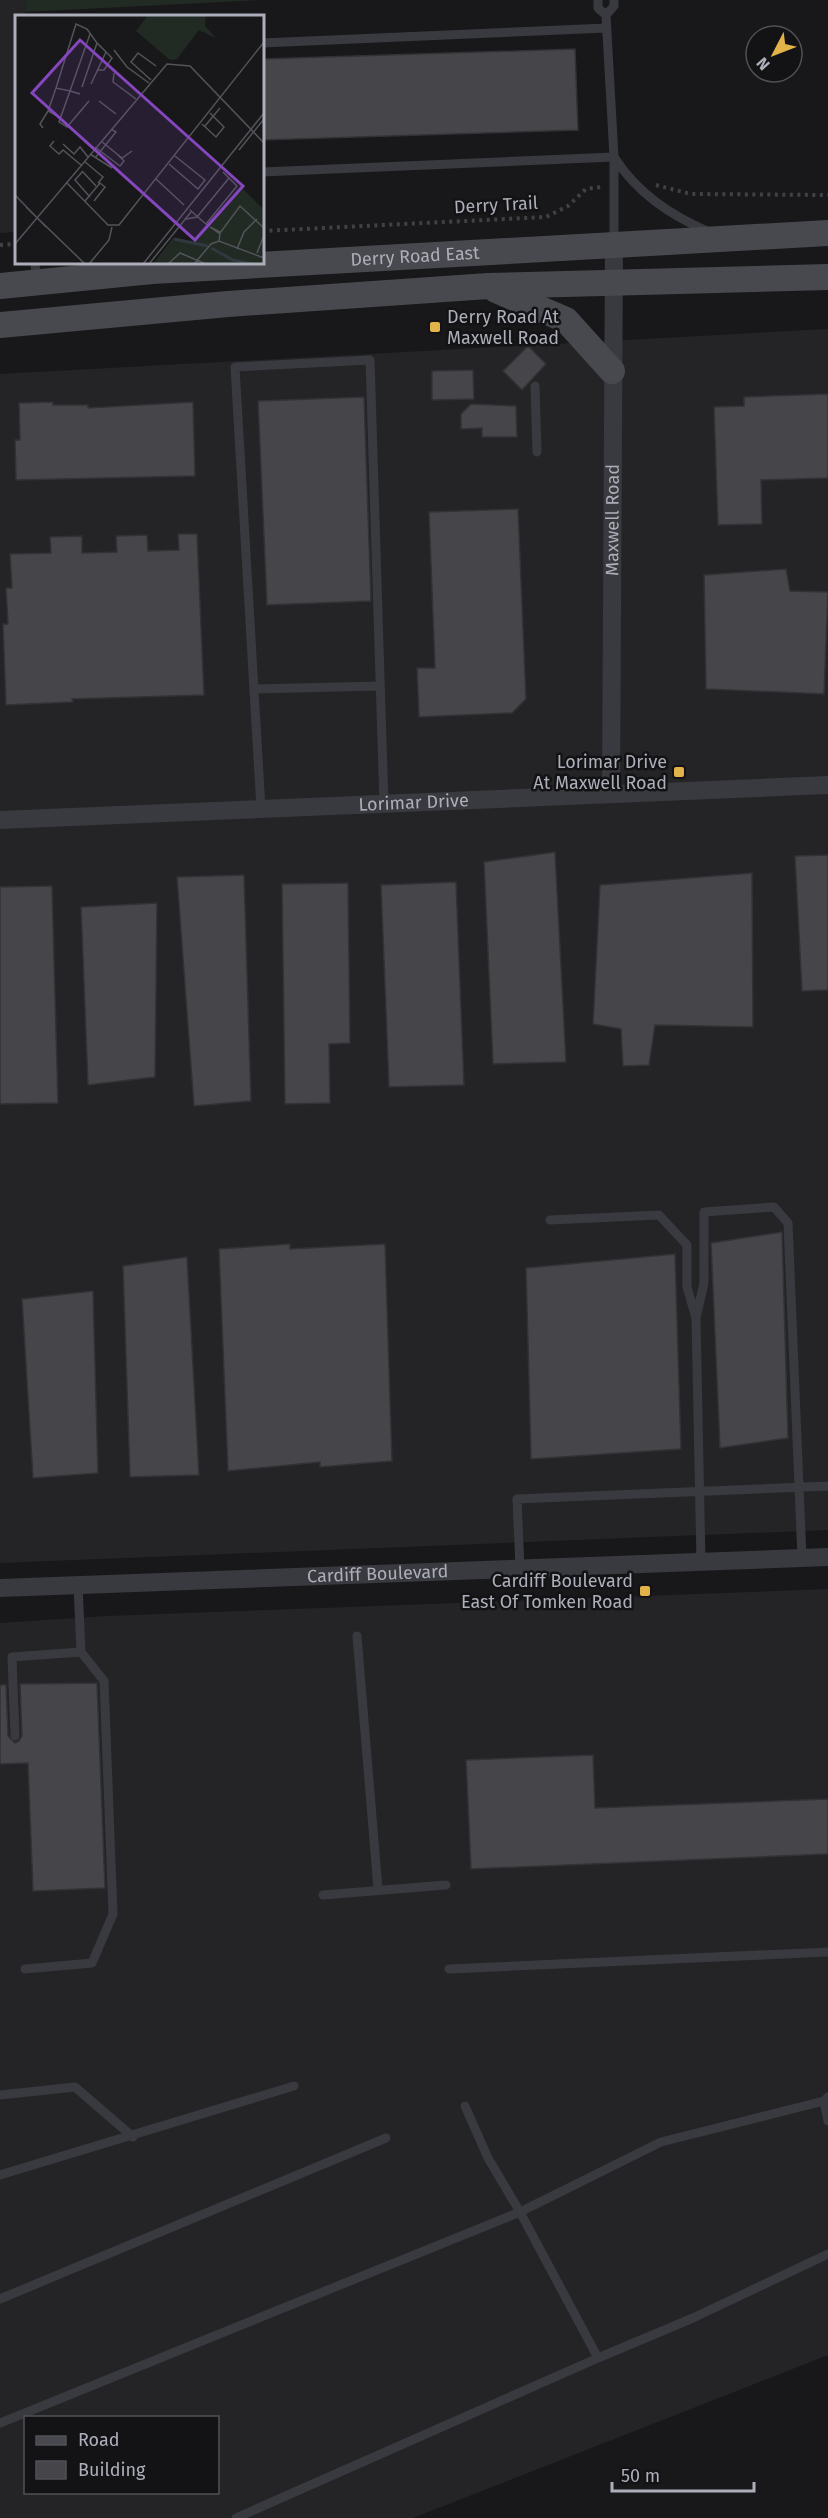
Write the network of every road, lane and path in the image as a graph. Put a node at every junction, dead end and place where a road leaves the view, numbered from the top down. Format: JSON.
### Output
{"nodes":[{"id":1,"x":598,"y":0,"type":"edge"},
{"id":2,"x":614,"y":0,"type":"edge"},
{"id":3,"x":606,"y":15,"type":"junction"},
{"id":4,"x":607,"y":28,"type":"junction"},
{"id":5,"x":264,"y":43,"type":"edge"},
{"id":6,"x":614,"y":157,"type":"junction"},
{"id":7,"x":264,"y":172,"type":"edge"},
{"id":8,"x":612,"y":185,"type":"junction"},
{"id":9,"x":634,"y":185,"type":"junction"},
{"id":10,"x":828,"y":195,"type":"edge"},
{"id":11,"x":264,"y":231,"type":"edge"},
{"id":12,"x":828,"y":233,"type":"edge"},
{"id":13,"x":724,"y":238,"type":"junction"},
{"id":14,"x":15,"y":244,"type":"edge"},
{"id":15,"x":614,"y":244,"type":"junction"},
{"id":16,"x":0,"y":245,"type":"edge"},
{"id":17,"x":36,"y":273,"type":"edge"},
{"id":18,"x":828,"y":277,"type":"edge"},
{"id":19,"x":613,"y":285,"type":"junction"},
{"id":20,"x":0,"y":286,"type":"edge"},
{"id":21,"x":488,"y":286,"type":"junction"},
{"id":22,"x":0,"y":325,"type":"edge"},
{"id":23,"x":612,"y":371,"type":"junction"},
{"id":24,"x":535,"y":387,"type":"dead end"},
{"id":25,"x":537,"y":452,"type":"dead end"},
{"id":26,"x":380,"y":686,"type":"junction"},
{"id":27,"x":254,"y":688,"type":"junction"},
{"id":28,"x":828,"y":784,"type":"edge"},
{"id":29,"x":611,"y":794,"type":"junction"},
{"id":30,"x":384,"y":804,"type":"junction"},
{"id":31,"x":261,"y":809,"type":"junction"},
{"id":32,"x":0,"y":820,"type":"edge"},
{"id":33,"x":550,"y":1220,"type":"dead end"},
{"id":34,"x":696,"y":1318,"type":"junction"},
{"id":35,"x":828,"y":1486,"type":"edge"},
{"id":36,"x":800,"y":1488,"type":"junction"},
{"id":37,"x":700,"y":1492,"type":"junction"},
{"id":38,"x":828,"y":1557,"type":"edge"},
{"id":39,"x":802,"y":1558,"type":"junction"},
{"id":40,"x":702,"y":1562,"type":"junction"},
{"id":41,"x":520,"y":1568,"type":"junction"},
{"id":42,"x":78,"y":1585,"type":"junction"},
{"id":43,"x":0,"y":1588,"type":"edge"},
{"id":44,"x":357,"y":1636,"type":"dead end"},
{"id":45,"x":81,"y":1652,"type":"junction"},
{"id":46,"x":15,"y":1736,"type":"dead end"},
{"id":47,"x":446,"y":1885,"type":"dead end"},
{"id":48,"x":378,"y":1889,"type":"junction"},
{"id":49,"x":323,"y":1895,"type":"dead end"},
{"id":50,"x":828,"y":1952,"type":"edge"},
{"id":51,"x":26,"y":1969,"type":"dead end"},
{"id":52,"x":449,"y":1969,"type":"dead end"},
{"id":53,"x":294,"y":2086,"type":"dead end"},
{"id":54,"x":0,"y":2095,"type":"edge"},
{"id":55,"x":826,"y":2099,"type":"edge"},
{"id":56,"x":465,"y":2106,"type":"dead end"},
{"id":57,"x":828,"y":2121,"type":"edge"},
{"id":58,"x":133,"y":2137,"type":"junction"},
{"id":59,"x":386,"y":2138,"type":"dead end"},
{"id":60,"x":0,"y":2175,"type":"edge"},
{"id":61,"x":519,"y":2212,"type":"junction"},
{"id":62,"x":828,"y":2254,"type":"edge"},
{"id":63,"x":0,"y":2299,"type":"edge"},
{"id":64,"x":598,"y":2358,"type":"junction"},
{"id":65,"x":0,"y":2423,"type":"edge"},
{"id":66,"x":236,"y":2518,"type":"edge"}],
"edges":[{"from":1,"to":3,"type":"lane"},
{"from":2,"to":3,"type":"lane"},
{"from":3,"to":4,"type":"lane"},
{"from":4,"to":5,"type":"lane"},
{"from":4,"to":6,"type":"lane"},
{"from":6,"to":7,"type":"lane"},
{"from":6,"to":8,"type":"lane"},
{"from":6,"to":9,"type":"lane"},
{"from":8,"to":11,"type":"path","name":"Derry Trail"},
{"from":8,"to":15,"type":"lane"},
{"from":9,"to":10,"type":"path"},
{"from":9,"to":13,"type":"lane"},
{"from":12,"to":13,"type":"main road","name":"Derry Road East"},
{"from":13,"to":15,"type":"main road","name":"Derry Road East"},
{"from":14,"to":16,"type":"path"},
{"from":15,"to":17,"type":"main road","name":"Derry Road East"},
{"from":15,"to":19,"type":"street","name":"Maxwell Road"},
{"from":17,"to":20,"type":"main road","name":"Derry Road East"},
{"from":18,"to":19,"type":"main road","name":"Derry Road East"},
{"from":19,"to":21,"type":"main road","name":"Derry Road East"},
{"from":19,"to":23,"type":"street","name":"Maxwell Road"},
{"from":21,"to":22,"type":"main road","name":"Derry Road East"},
{"from":21,"to":23,"type":"main road"},
{"from":23,"to":29,"type":"street","name":"Maxwell Road"},
{"from":24,"to":25,"type":"lane"},
{"from":26,"to":27,"type":"lane"},
{"from":26,"to":27,"type":"lane"},
{"from":26,"to":30,"type":"lane"},
{"from":27,"to":31,"type":"lane"},
{"from":28,"to":29,"type":"street","name":"Lorimar Drive"},
{"from":29,"to":30,"type":"street","name":"Lorimar Drive"},
{"from":30,"to":31,"type":"street","name":"Lorimar Drive"},
{"from":31,"to":32,"type":"street","name":"Lorimar Drive"},
{"from":33,"to":34,"type":"lane"},
{"from":34,"to":36,"type":"lane"},
{"from":34,"to":37,"type":"lane"},
{"from":35,"to":36,"type":"lane"},
{"from":36,"to":37,"type":"lane"},
{"from":36,"to":39,"type":"lane"},
{"from":37,"to":40,"type":"lane"},
{"from":37,"to":41,"type":"lane"},
{"from":38,"to":39,"type":"street","name":"Cardiff Boulevard"},
{"from":39,"to":40,"type":"street","name":"Cardiff Boulevard"},
{"from":40,"to":41,"type":"street","name":"Cardiff Boulevard"},
{"from":41,"to":42,"type":"street","name":"Cardiff Boulevard"},
{"from":42,"to":43,"type":"street","name":"Cardiff Boulevard"},
{"from":42,"to":45,"type":"lane"},
{"from":44,"to":48,"type":"lane"},
{"from":45,"to":46,"type":"lane"},
{"from":45,"to":51,"type":"lane"},
{"from":47,"to":48,"type":"lane"},
{"from":48,"to":49,"type":"lane"},
{"from":50,"to":52,"type":"lane"},
{"from":53,"to":58,"type":"lane"},
{"from":54,"to":58,"type":"lane"},
{"from":55,"to":57,"type":"lane"},
{"from":55,"to":61,"type":"lane"},
{"from":56,"to":61,"type":"lane"},
{"from":58,"to":60,"type":"lane"},
{"from":59,"to":63,"type":"lane"},
{"from":61,"to":64,"type":"lane"},
{"from":61,"to":65,"type":"lane"},
{"from":62,"to":64,"type":"lane"},
{"from":64,"to":66,"type":"lane"}]}
